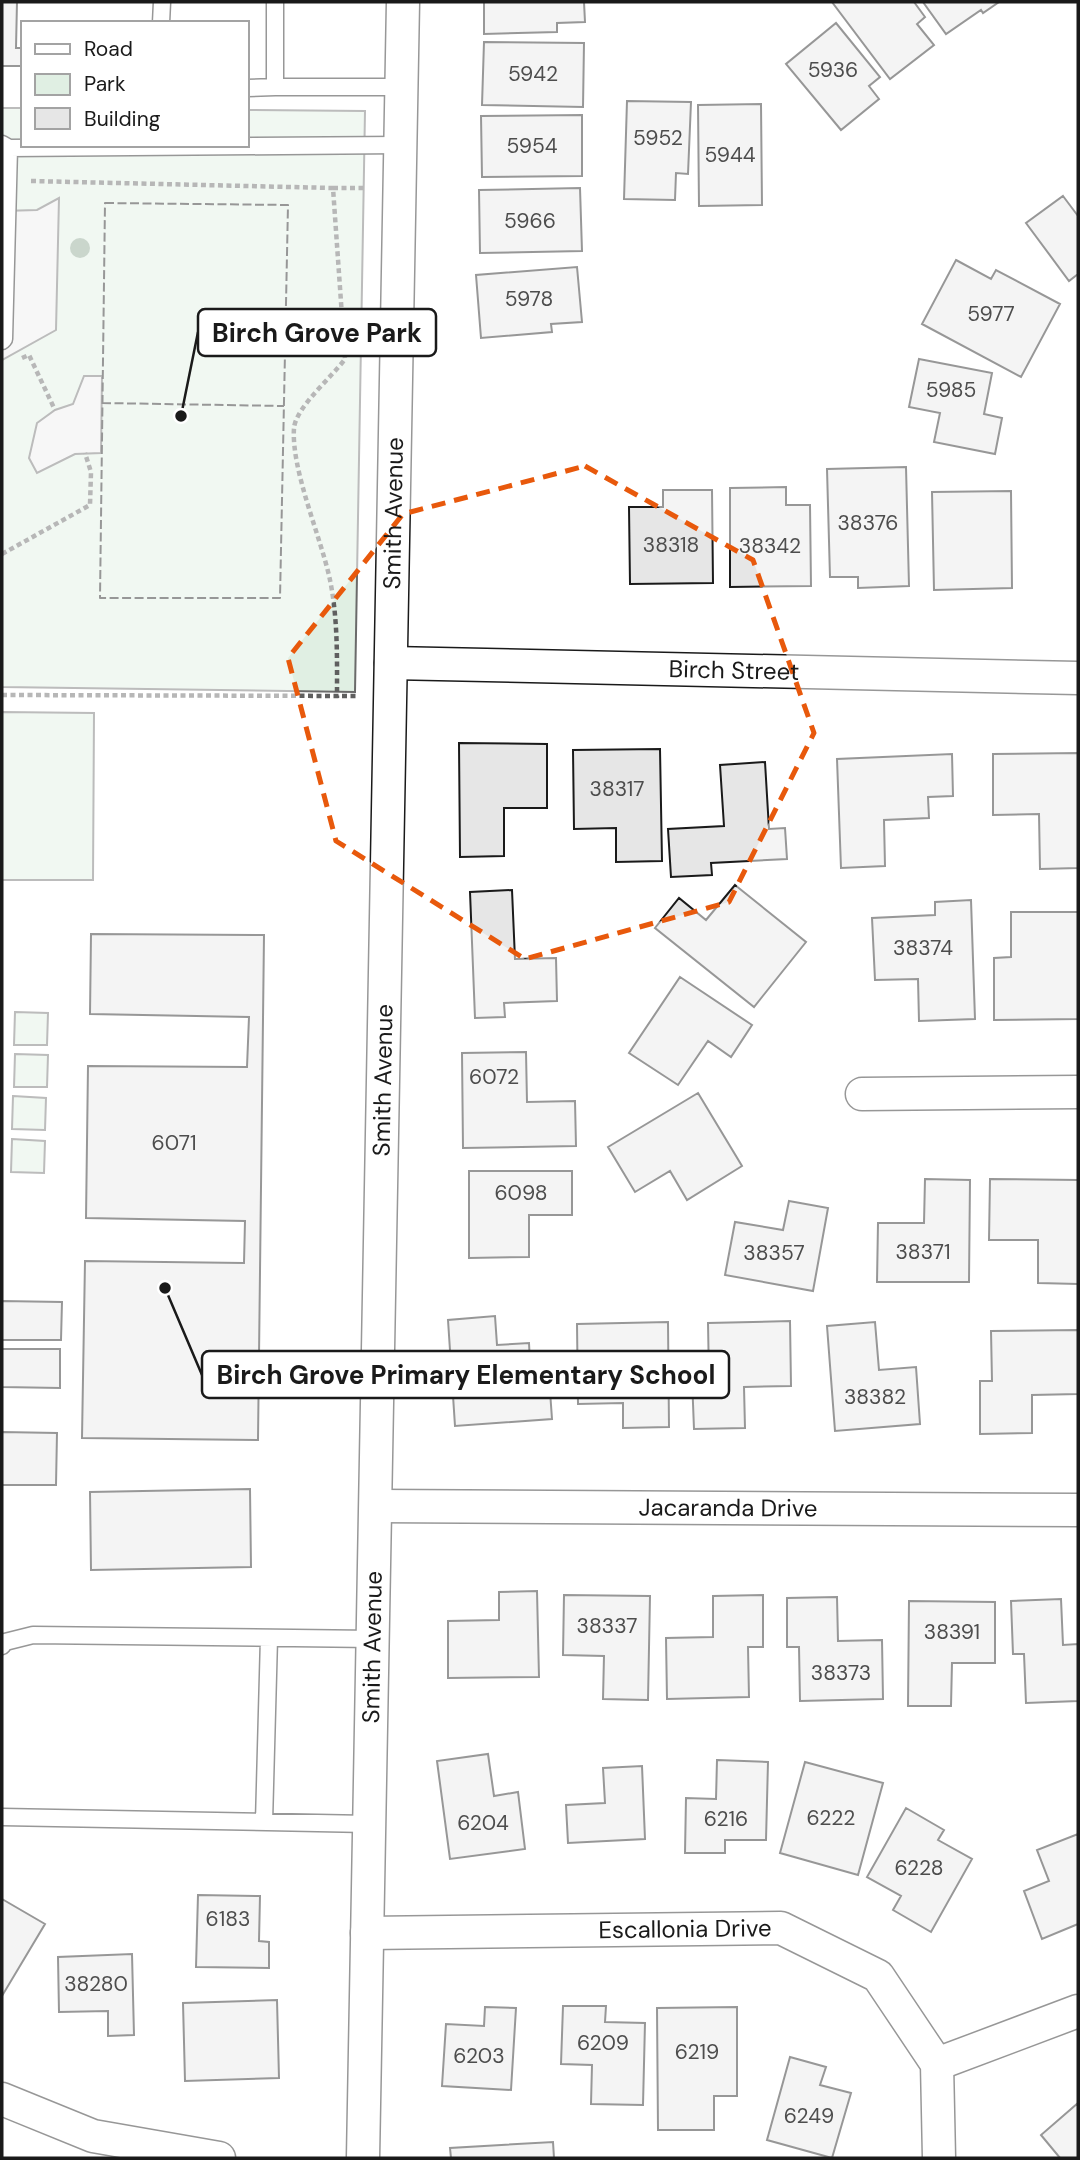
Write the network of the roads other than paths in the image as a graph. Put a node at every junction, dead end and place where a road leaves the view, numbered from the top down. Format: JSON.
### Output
{"nodes":[{"id":1,"x":162,"y":2,"type":"edge"},
{"id":2,"x":275,"y":2,"type":"edge"},
{"id":3,"x":403,"y":2,"type":"edge"},
{"id":4,"x":161,"y":21,"type":"edge"},
{"id":5,"x":275,"y":87,"type":"junction"},
{"id":6,"x":402,"y":87,"type":"junction"},
{"id":7,"x":248,"y":88,"type":"edge"},
{"id":8,"x":248,"y":145,"type":"edge"},
{"id":9,"x":401,"y":145,"type":"junction"},
{"id":10,"x":5,"y":146,"type":"edge"},
{"id":11,"x":2,"y":341,"type":"edge"},
{"id":12,"x":391,"y":663,"type":"junction"},
{"id":13,"x":1078,"y":677,"type":"edge"},
{"id":14,"x":1078,"y":1092,"type":"edge"},
{"id":15,"x":862,"y":1094,"type":"dead end"},
{"id":16,"x":376,"y":1506,"type":"junction"},
{"id":17,"x":1078,"y":1510,"type":"edge"},
{"id":18,"x":269,"y":1638,"type":"junction"},
{"id":19,"x":373,"y":1639,"type":"junction"},
{"id":20,"x":2,"y":1646,"type":"edge"},
{"id":21,"x":2,"y":1817,"type":"edge"},
{"id":22,"x":264,"y":1822,"type":"junction"},
{"id":23,"x":368,"y":1824,"type":"junction"},
{"id":24,"x":367,"y":1933,"type":"junction"},
{"id":25,"x":1078,"y":2011,"type":"edge"},
{"id":26,"x":937,"y":2064,"type":"junction"},
{"id":27,"x":2,"y":2099,"type":"edge"},
{"id":28,"x":219,"y":2158,"type":"edge"},
{"id":29,"x":363,"y":2158,"type":"edge"},
{"id":30,"x":939,"y":2158,"type":"edge"}],
"edges":[{"from":1,"to":4,"type":"lane"},
{"from":2,"to":5,"type":"lane"},
{"from":3,"to":6,"type":"street","name":"Smith Avenue"},
{"from":5,"to":6,"type":"lane"},
{"from":5,"to":7,"type":"lane"},
{"from":6,"to":9,"type":"street","name":"Smith Avenue"},
{"from":8,"to":9,"type":"lane"},
{"from":9,"to":12,"type":"street","name":"Smith Avenue"},
{"from":10,"to":11,"type":"lane"},
{"from":12,"to":13,"type":"street","name":"Birch Street"},
{"from":12,"to":16,"type":"street","name":"Smith Avenue"},
{"from":14,"to":15,"type":"street"},
{"from":16,"to":17,"type":"street","name":"Jacaranda Drive"},
{"from":16,"to":19,"type":"street","name":"Smith Avenue"},
{"from":18,"to":19,"type":"lane"},
{"from":18,"to":20,"type":"lane"},
{"from":18,"to":22,"type":"lane"},
{"from":19,"to":23,"type":"street","name":"Smith Avenue"},
{"from":21,"to":22,"type":"lane"},
{"from":22,"to":23,"type":"lane"},
{"from":23,"to":24,"type":"street","name":"Smith Avenue"},
{"from":24,"to":26,"type":"street","name":"Escallonia Drive"},
{"from":24,"to":29,"type":"street","name":"Smith Avenue"},
{"from":25,"to":26,"type":"street"},
{"from":26,"to":30,"type":"street"},
{"from":27,"to":28,"type":"street"}]}
